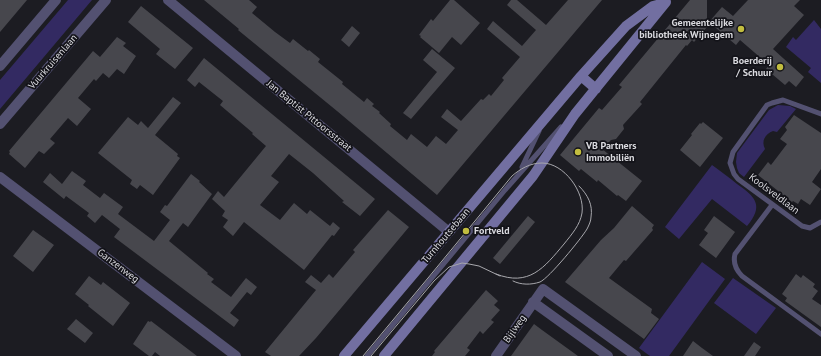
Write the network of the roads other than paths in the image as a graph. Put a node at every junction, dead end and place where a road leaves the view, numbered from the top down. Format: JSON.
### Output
{"nodes":[{"id":1,"x":56,"y":0,"type":"edge"},
{"id":2,"x":106,"y":0,"type":"edge"},
{"id":3,"x":168,"y":0,"type":"edge"},
{"id":4,"x":664,"y":1,"type":"edge"},
{"id":5,"x":0,"y":66,"type":"edge"},
{"id":6,"x":581,"y":76,"type":"junction"},
{"id":7,"x":596,"y":89,"type":"junction"},
{"id":8,"x":575,"y":114,"type":"junction"},
{"id":9,"x":821,"y":114,"type":"edge"},
{"id":10,"x":548,"y":115,"type":"junction"},
{"id":11,"x":0,"y":124,"type":"edge"},
{"id":12,"x":520,"y":172,"type":"junction"},
{"id":13,"x":0,"y":177,"type":"edge"},
{"id":14,"x":772,"y":205,"type":"junction"},
{"id":15,"x":821,"y":222,"type":"edge"},
{"id":16,"x":449,"y":232,"type":"junction"},
{"id":17,"x":533,"y":302,"type":"junction"},
{"id":18,"x":821,"y":334,"type":"edge"},
{"id":19,"x":236,"y":356,"type":"edge"},
{"id":20,"x":344,"y":356,"type":"edge"},
{"id":21,"x":367,"y":356,"type":"edge"},
{"id":22,"x":384,"y":356,"type":"edge"},
{"id":23,"x":496,"y":356,"type":"edge"},
{"id":24,"x":608,"y":356,"type":"edge"},
{"id":25,"x":636,"y":356,"type":"edge"}],
"edges":[{"from":1,"to":5,"type":"street"},
{"from":2,"to":11,"type":"street","name":"Vuurkruisenlaan"},
{"from":3,"to":16,"type":"street","name":"Jan Baptist Pittoorsstraat"},
{"from":4,"to":6,"type":"main road","name":"Turnhoutsebaan"},
{"from":4,"to":7,"type":"main road","name":"Turnhoutsebaan"},
{"from":6,"to":7,"type":"main road"},
{"from":6,"to":10,"type":"main road","name":"Turnhoutsebaan"},
{"from":7,"to":8,"type":"main road","name":"Turnhoutsebaan"},
{"from":8,"to":12,"type":"lane","name":"Turnhoutsebaan"},
{"from":8,"to":22,"type":"main road","name":"Turnhoutsebaan"},
{"from":9,"to":14,"type":"lane","name":"Koolsveldlaan"},
{"from":10,"to":12,"type":"lane","name":"Turnhoutsebaan"},
{"from":10,"to":16,"type":"main road","name":"Turnhoutsebaan"},
{"from":12,"to":21,"type":"lane","name":"Turnhoutsebaan"},
{"from":13,"to":19,"type":"street","name":"Ganzenweg"},
{"from":14,"to":15,"type":"lane","name":"Koolsveldlaan"},
{"from":14,"to":18,"type":"lane"},
{"from":16,"to":20,"type":"main road","name":"Turnhoutsebaan"},
{"from":17,"to":23,"type":"street","name":"Bijlweg"},
{"from":17,"to":24,"type":"street"},
{"from":17,"to":25,"type":"street","name":"Bijlweg"}]}
